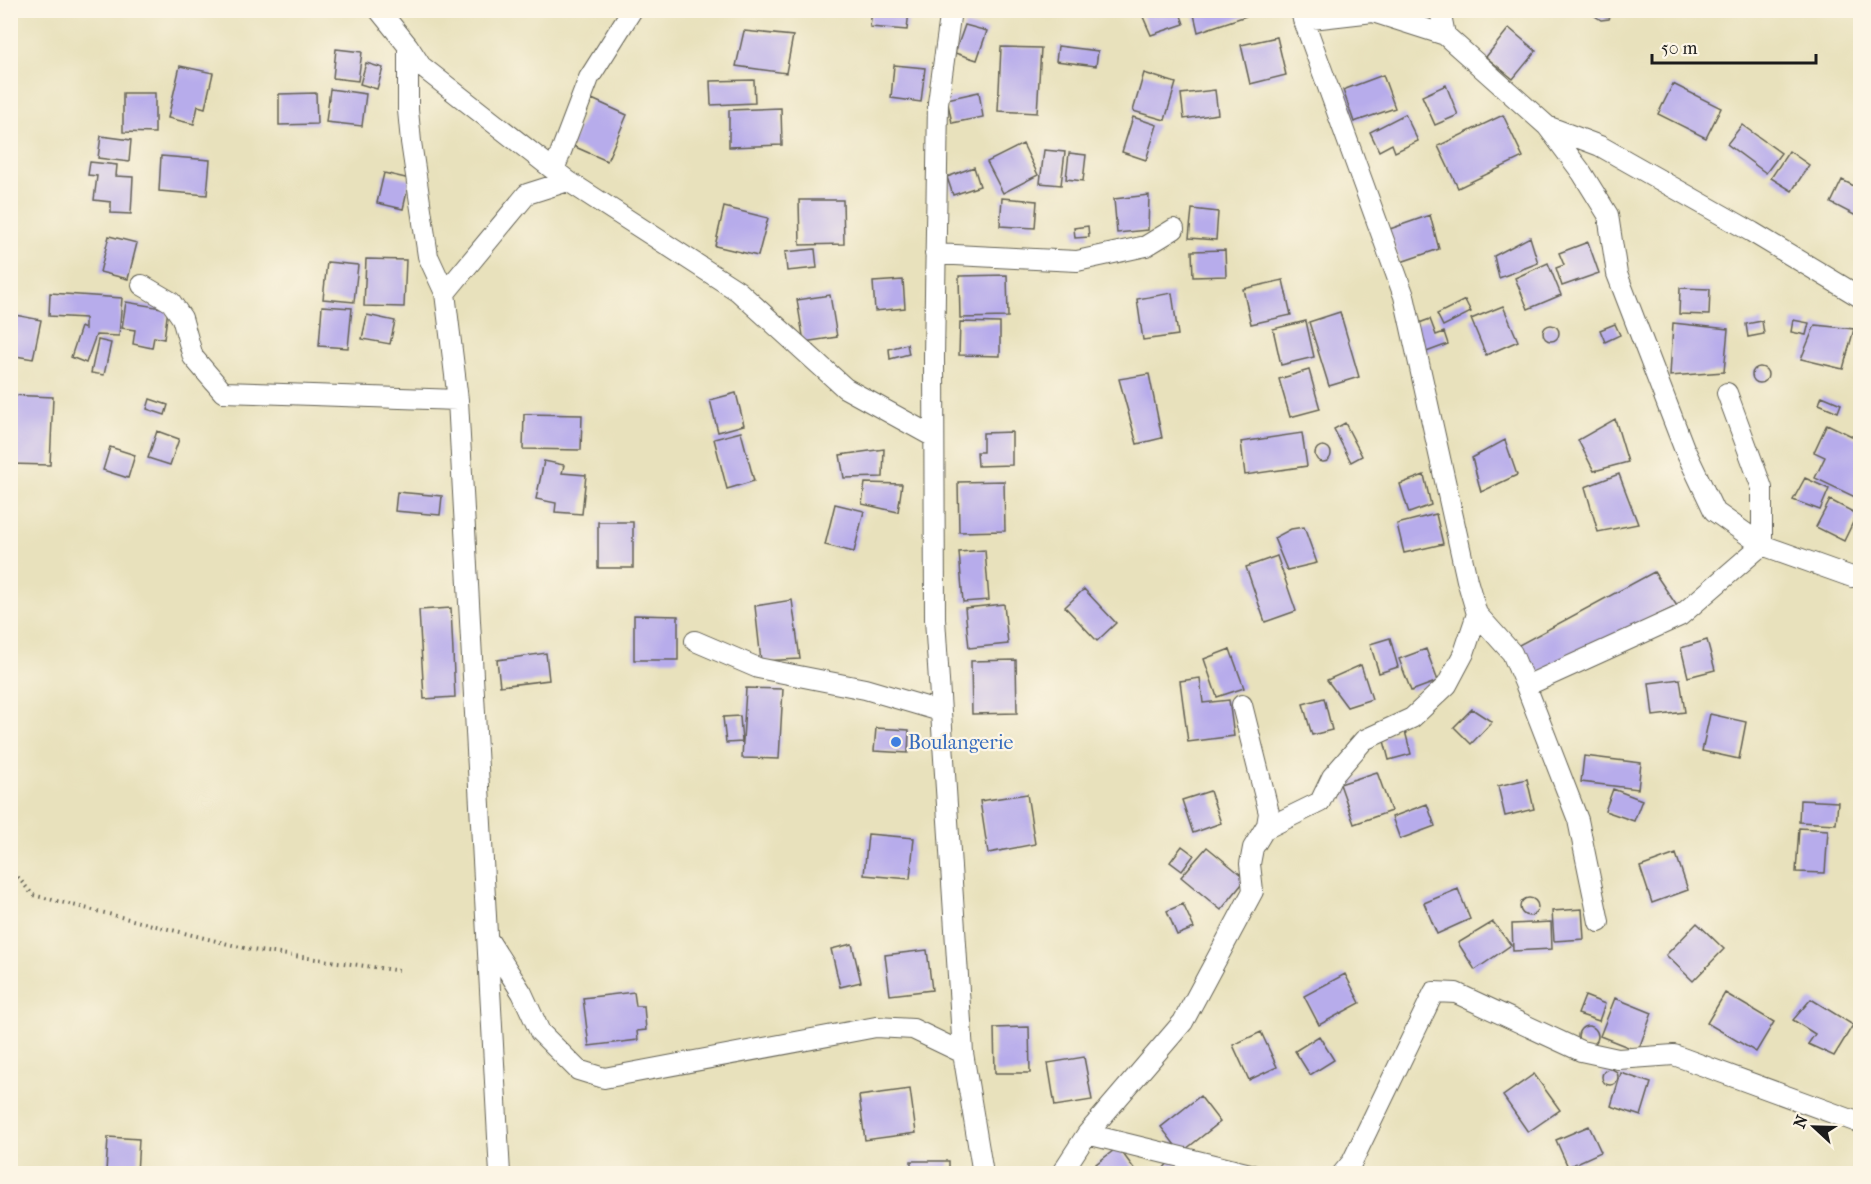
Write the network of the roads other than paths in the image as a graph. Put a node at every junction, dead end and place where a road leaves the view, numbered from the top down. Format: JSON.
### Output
{"nodes":[{"id":1,"x":379,"y":10,"type":"edge"},
{"id":2,"x":632,"y":10,"type":"edge"},
{"id":3,"x":951,"y":10,"type":"edge"},
{"id":4,"x":1440,"y":10,"type":"edge"},
{"id":5,"x":1375,"y":11,"type":"edge"},
{"id":6,"x":1302,"y":15,"type":"edge"},
{"id":7,"x":1444,"y":35,"type":"junction"},
{"id":8,"x":408,"y":46,"type":"junction"},
{"id":9,"x":1547,"y":126,"type":"junction"},
{"id":10,"x":561,"y":176,"type":"junction"},
{"id":11,"x":1174,"y":229,"type":"dead end"},
{"id":12,"x":935,"y":254,"type":"junction"},
{"id":13,"x":142,"y":285,"type":"dead end"},
{"id":14,"x":445,"y":292,"type":"junction"},
{"id":15,"x":1860,"y":297,"type":"edge"},
{"id":16,"x":1727,"y":393,"type":"dead end"},
{"id":17,"x":458,"y":400,"type":"junction"},
{"id":18,"x":934,"y":437,"type":"junction"},
{"id":19,"x":1762,"y":545,"type":"junction"},
{"id":20,"x":1858,"y":578,"type":"edge"},
{"id":21,"x":1477,"y":614,"type":"junction"},
{"id":22,"x":695,"y":641,"type":"dead end"},
{"id":23,"x":1526,"y":686,"type":"junction"},
{"id":24,"x":1242,"y":705,"type":"dead end"},
{"id":25,"x":940,"y":711,"type":"junction"},
{"id":26,"x":1265,"y":829,"type":"junction"},
{"id":27,"x":1599,"y":922,"type":"dead end"},
{"id":28,"x":489,"y":940,"type":"junction"},
{"id":29,"x":963,"y":1053,"type":"junction"},
{"id":30,"x":1860,"y":1123,"type":"edge"},
{"id":31,"x":1087,"y":1134,"type":"junction"},
{"id":32,"x":500,"y":1173,"type":"edge"},
{"id":33,"x":983,"y":1173,"type":"edge"},
{"id":34,"x":1061,"y":1173,"type":"edge"},
{"id":35,"x":1250,"y":1173,"type":"edge"},
{"id":36,"x":1341,"y":1173,"type":"edge"}],
"edges":[{"from":1,"to":8,"type":"street"},
{"from":2,"to":10,"type":"street"},
{"from":3,"to":12,"type":"street"},
{"from":4,"to":7,"type":"street"},
{"from":5,"to":6,"type":"street"},
{"from":5,"to":7,"type":"street"},
{"from":6,"to":21,"type":"street"},
{"from":7,"to":9,"type":"street"},
{"from":8,"to":10,"type":"street"},
{"from":8,"to":14,"type":"street"},
{"from":9,"to":15,"type":"street"},
{"from":9,"to":19,"type":"street"},
{"from":10,"to":14,"type":"street"},
{"from":10,"to":18,"type":"street"},
{"from":11,"to":12,"type":"street"},
{"from":12,"to":18,"type":"street"},
{"from":13,"to":17,"type":"street"},
{"from":14,"to":17,"type":"street"},
{"from":16,"to":19,"type":"street"},
{"from":17,"to":28,"type":"street"},
{"from":18,"to":25,"type":"street"},
{"from":19,"to":20,"type":"street"},
{"from":19,"to":23,"type":"street"},
{"from":21,"to":23,"type":"street"},
{"from":21,"to":26,"type":"street"},
{"from":22,"to":25,"type":"street"},
{"from":23,"to":27,"type":"street"},
{"from":24,"to":26,"type":"street"},
{"from":25,"to":29,"type":"street"},
{"from":26,"to":31,"type":"street"},
{"from":28,"to":29,"type":"street"},
{"from":28,"to":32,"type":"street"},
{"from":29,"to":33,"type":"street"},
{"from":30,"to":36,"type":"street"},
{"from":31,"to":34,"type":"street"},
{"from":31,"to":35,"type":"street"}]}
